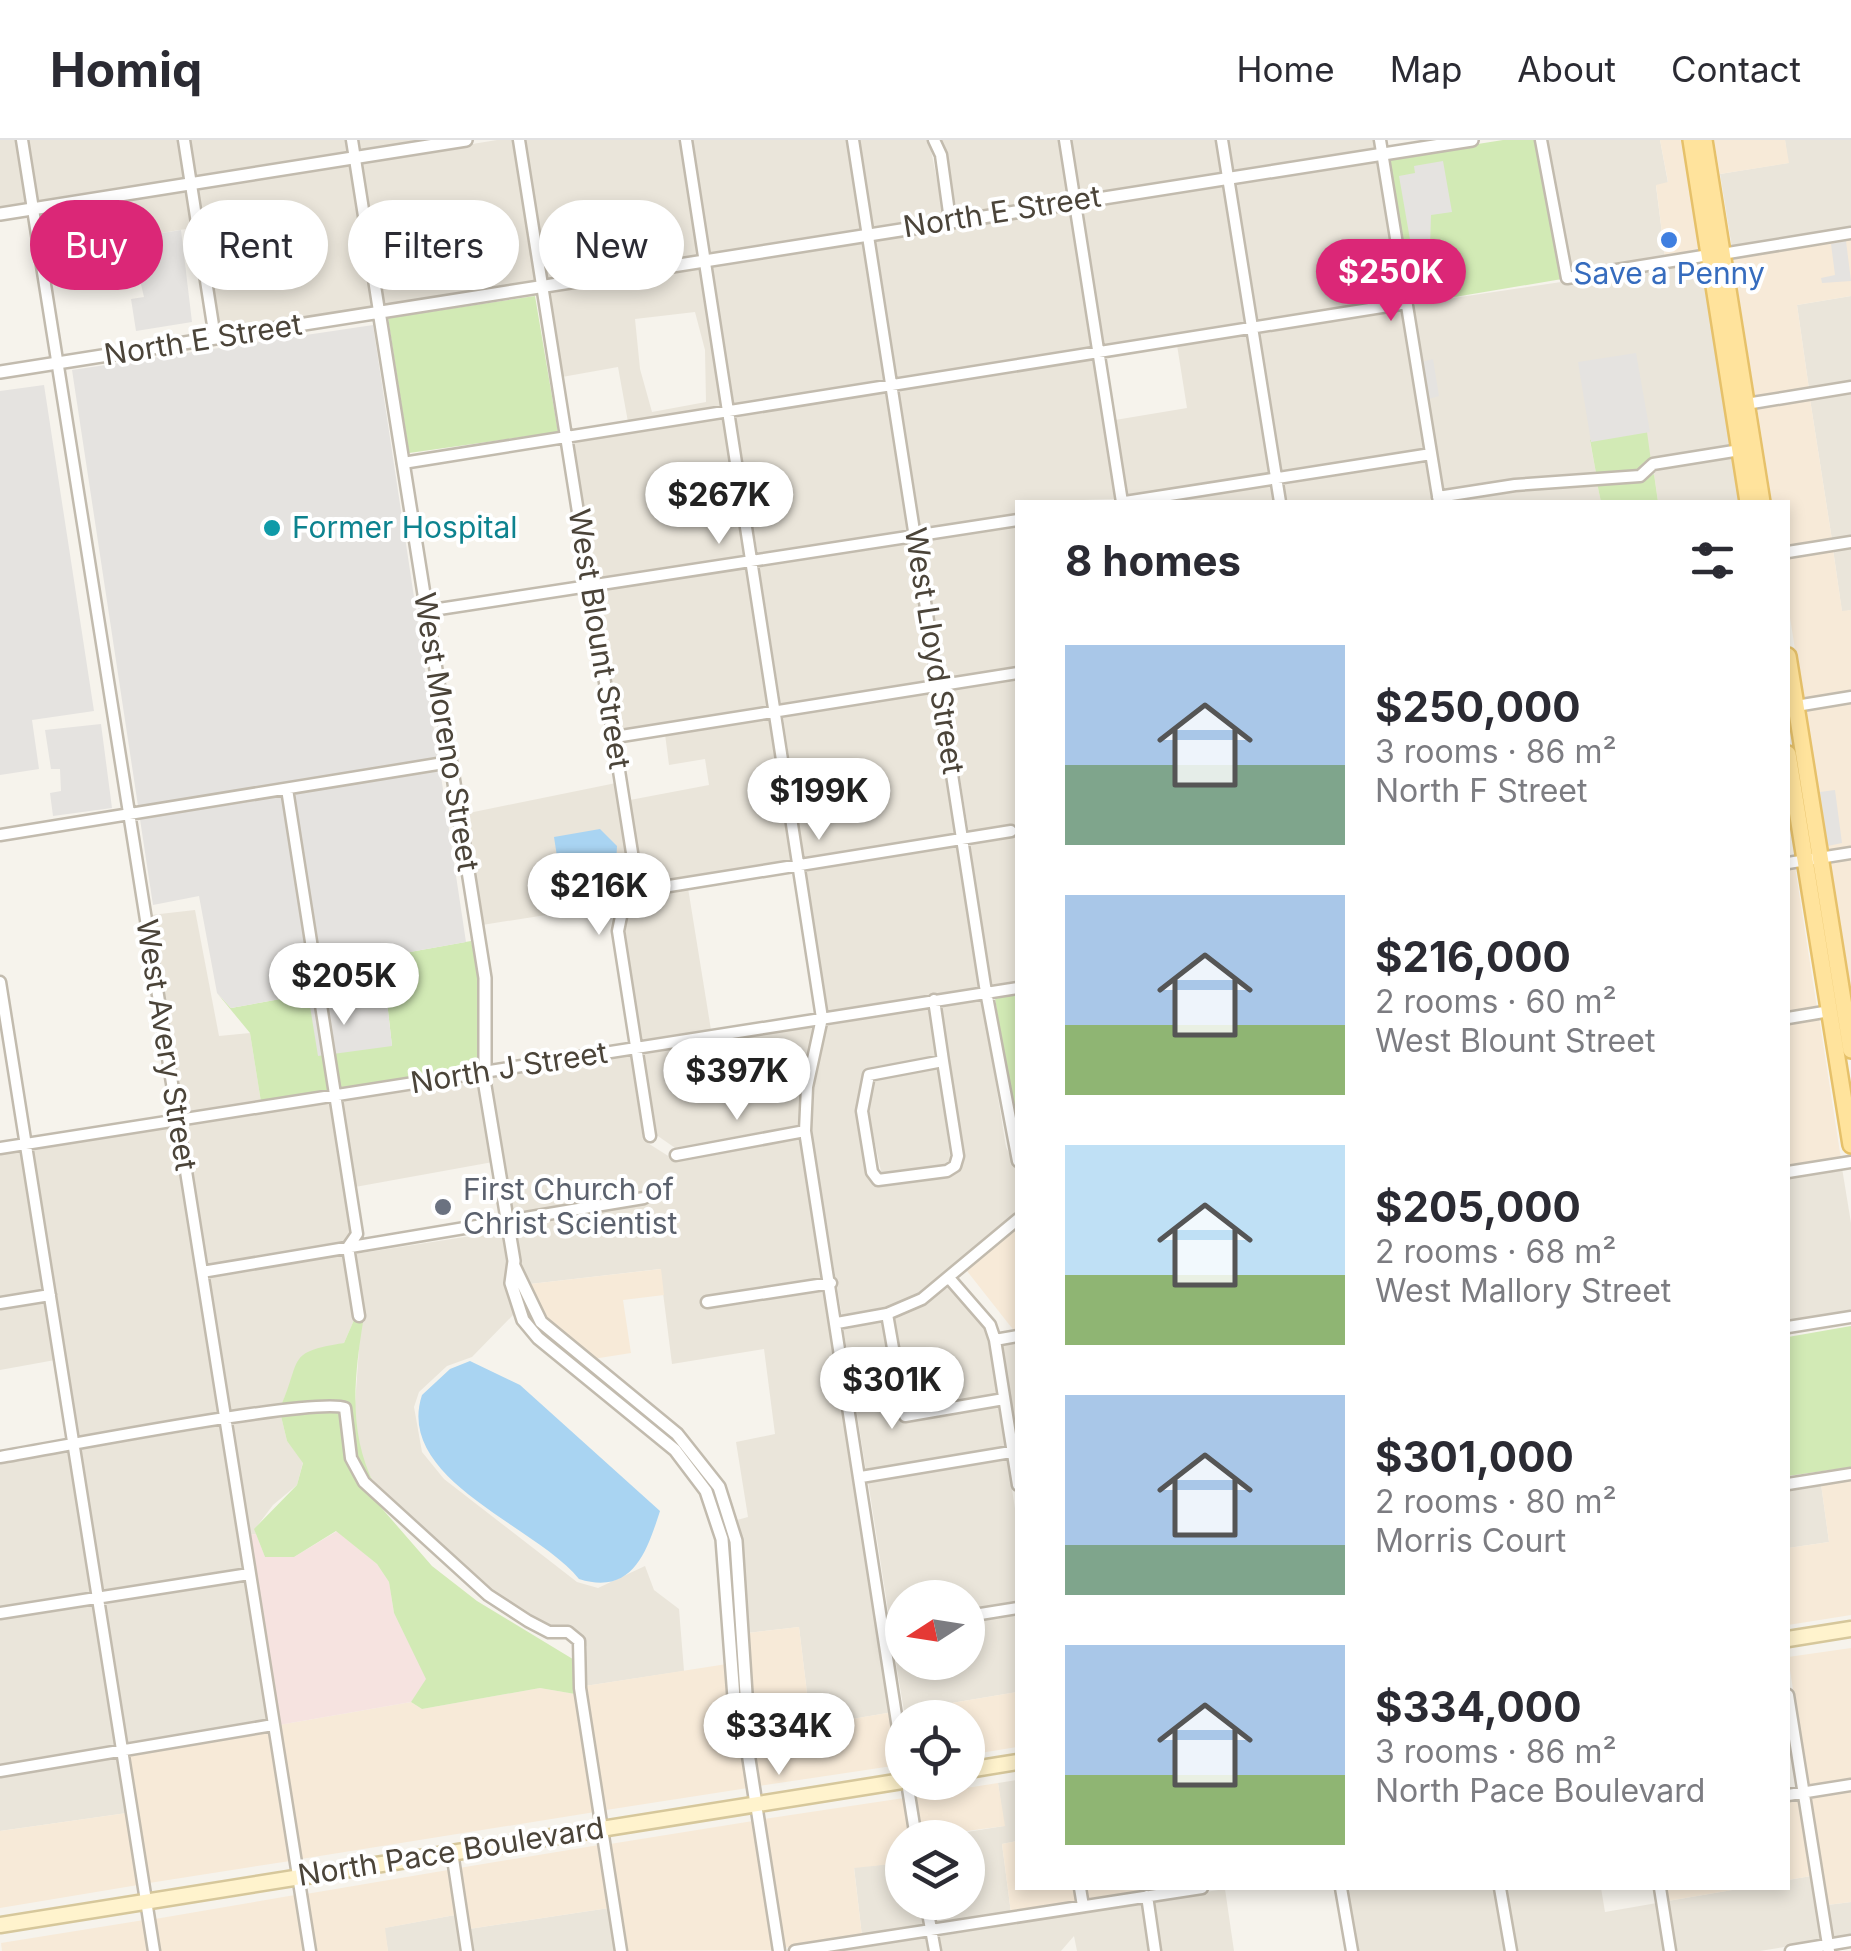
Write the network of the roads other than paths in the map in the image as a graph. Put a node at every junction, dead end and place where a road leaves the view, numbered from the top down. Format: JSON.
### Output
{"nodes":[{"id":1,"x":22,"y":140,"type":"edge"},
{"id":2,"x":184,"y":140,"type":"edge"},
{"id":3,"x":352,"y":140,"type":"edge"},
{"id":4,"x":466,"y":140,"type":"edge"},
{"id":5,"x":519,"y":140,"type":"edge"},
{"id":6,"x":686,"y":140,"type":"edge"},
{"id":7,"x":853,"y":140,"type":"edge"},
{"id":8,"x":934,"y":140,"type":"edge"},
{"id":9,"x":1065,"y":140,"type":"edge"},
{"id":10,"x":1222,"y":140,"type":"edge"},
{"id":11,"x":1380,"y":140,"type":"edge"},
{"id":12,"x":1472,"y":140,"type":"edge"},
{"id":13,"x":1541,"y":140,"type":"edge"},
{"id":14,"x":1692,"y":140,"type":"edge"},
{"id":15,"x":1704,"y":140,"type":"edge"},
{"id":16,"x":1383,"y":154,"type":"junction"},
{"id":17,"x":354,"y":158,"type":"junction"},
{"id":18,"x":1228,"y":176,"type":"junction"},
{"id":19,"x":191,"y":184,"type":"junction"},
{"id":20,"x":32,"y":200,"type":"edge"},
{"id":21,"x":86,"y":200,"type":"edge"},
{"id":22,"x":1075,"y":200,"type":"junction"},
{"id":23,"x":30,"y":209,"type":"edge"},
{"id":24,"x":0,"y":214,"type":"edge"},
{"id":25,"x":950,"y":220,"type":"junction"},
{"id":26,"x":1851,"y":233,"type":"edge"},
{"id":27,"x":868,"y":234,"type":"junction"},
{"id":28,"x":1716,"y":255,"type":"junction"},
{"id":29,"x":705,"y":260,"type":"junction"},
{"id":30,"x":684,"y":263,"type":"edge"},
{"id":31,"x":539,"y":267,"type":"edge"},
{"id":32,"x":539,"y":286,"type":"edge"},
{"id":33,"x":47,"y":290,"type":"edge"},
{"id":34,"x":543,"y":290,"type":"edge"},
{"id":35,"x":1408,"y":304,"type":"junction"},
{"id":36,"x":380,"y":311,"type":"junction"},
{"id":37,"x":1252,"y":328,"type":"junction"},
{"id":38,"x":1721,"y":330,"type":"junction"},
{"id":39,"x":215,"y":338,"type":"junction"},
{"id":40,"x":1099,"y":352,"type":"junction"},
{"id":41,"x":60,"y":362,"type":"junction"},
{"id":42,"x":0,"y":372,"type":"edge"},
{"id":43,"x":892,"y":386,"type":"junction"},
{"id":44,"x":1851,"y":387,"type":"edge"},
{"id":45,"x":1746,"y":404,"type":"junction"},
{"id":46,"x":729,"y":411,"type":"junction"},
{"id":47,"x":566,"y":437,"type":"junction"},
{"id":48,"x":1740,"y":450,"type":"junction"},
{"id":49,"x":1431,"y":454,"type":"junction"},
{"id":50,"x":403,"y":462,"type":"junction"},
{"id":51,"x":1276,"y":479,"type":"junction"},
{"id":52,"x":1124,"y":500,"type":"edge"},
{"id":53,"x":1137,"y":500,"type":"edge"},
{"id":54,"x":1280,"y":500,"type":"edge"},
{"id":55,"x":1438,"y":500,"type":"edge"},
{"id":56,"x":1754,"y":500,"type":"edge"},
{"id":57,"x":1755,"y":500,"type":"edge"},
{"id":58,"x":1015,"y":520,"type":"edge"},
{"id":59,"x":916,"y":536,"type":"junction"},
{"id":60,"x":1851,"y":542,"type":"edge"},
{"id":61,"x":1790,"y":552,"type":"edge"},
{"id":62,"x":753,"y":562,"type":"junction"},
{"id":63,"x":590,"y":588,"type":"junction"},
{"id":64,"x":426,"y":611,"type":"junction"},
{"id":65,"x":1790,"y":668,"type":"edge"},
{"id":66,"x":1015,"y":674,"type":"edge"},
{"id":67,"x":940,"y":686,"type":"junction"},
{"id":68,"x":1851,"y":697,"type":"edge"},
{"id":69,"x":1796,"y":706,"type":"junction"},
{"id":70,"x":776,"y":712,"type":"junction"},
{"id":71,"x":615,"y":737,"type":"junction"},
{"id":72,"x":450,"y":762,"type":"junction"},
{"id":73,"x":1790,"y":763,"type":"edge"},
{"id":74,"x":287,"y":789,"type":"junction"},
{"id":75,"x":130,"y":815,"type":"junction"},
{"id":76,"x":1011,"y":831,"type":"dead end"},
{"id":77,"x":0,"y":835,"type":"edge"},
{"id":78,"x":964,"y":840,"type":"junction"},
{"id":79,"x":1851,"y":853,"type":"edge"},
{"id":80,"x":1812,"y":859,"type":"junction"},
{"id":81,"x":1790,"y":863,"type":"edge"},
{"id":82,"x":799,"y":866,"type":"junction"},
{"id":83,"x":628,"y":886,"type":"junction"},
{"id":84,"x":0,"y":987,"type":"edge"},
{"id":85,"x":1015,"y":988,"type":"edge"},
{"id":86,"x":986,"y":992,"type":"junction"},
{"id":87,"x":934,"y":1000,"type":"junction"},
{"id":88,"x":1842,"y":1008,"type":"edge"},
{"id":89,"x":822,"y":1018,"type":"junction"},
{"id":90,"x":1790,"y":1018,"type":"edge"},
{"id":91,"x":635,"y":1048,"type":"junction"},
{"id":92,"x":1851,"y":1050,"type":"edge"},
{"id":93,"x":943,"y":1061,"type":"junction"},
{"id":94,"x":486,"y":1072,"type":"junction"},
{"id":95,"x":334,"y":1096,"type":"junction"},
{"id":96,"x":178,"y":1120,"type":"junction"},
{"id":97,"x":806,"y":1131,"type":"junction"},
{"id":98,"x":650,"y":1136,"type":"dead end"},
{"id":99,"x":26,"y":1144,"type":"junction"},
{"id":100,"x":1015,"y":1144,"type":"edge"},
{"id":101,"x":1851,"y":1145,"type":"edge"},
{"id":102,"x":0,"y":1148,"type":"edge"},
{"id":103,"x":676,"y":1155,"type":"dead end"},
{"id":104,"x":1851,"y":1162,"type":"edge"},
{"id":105,"x":1790,"y":1172,"type":"edge"},
{"id":106,"x":644,"y":1198,"type":"dead end"},
{"id":107,"x":507,"y":1219,"type":"junction"},
{"id":108,"x":1015,"y":1222,"type":"edge"},
{"id":109,"x":348,"y":1247,"type":"junction"},
{"id":110,"x":202,"y":1272,"type":"junction"},
{"id":111,"x":950,"y":1280,"type":"junction"},
{"id":112,"x":831,"y":1283,"type":"junction"},
{"id":113,"x":50,"y":1295,"type":"junction"},
{"id":114,"x":707,"y":1302,"type":"dead end"},
{"id":115,"x":0,"y":1303,"type":"edge"},
{"id":116,"x":888,"y":1314,"type":"junction"},
{"id":117,"x":359,"y":1316,"type":"dead end"},
{"id":118,"x":1851,"y":1317,"type":"edge"},
{"id":119,"x":837,"y":1322,"type":"junction"},
{"id":120,"x":1790,"y":1328,"type":"edge"},
{"id":121,"x":1015,"y":1337,"type":"edge"},
{"id":122,"x":995,"y":1340,"type":"junction"},
{"id":123,"x":1004,"y":1399,"type":"junction"},
{"id":124,"x":225,"y":1420,"type":"junction"},
{"id":125,"x":74,"y":1445,"type":"junction"},
{"id":126,"x":1015,"y":1452,"type":"edge"},
{"id":127,"x":0,"y":1457,"type":"edge"},
{"id":128,"x":1851,"y":1474,"type":"edge"},
{"id":129,"x":862,"y":1477,"type":"junction"},
{"id":130,"x":1790,"y":1484,"type":"edge"},
{"id":131,"x":249,"y":1574,"type":"junction"},
{"id":132,"x":98,"y":1598,"type":"junction"},
{"id":133,"x":1015,"y":1608,"type":"edge"},
{"id":134,"x":0,"y":1613,"type":"edge"},
{"id":135,"x":985,"y":1613,"type":"edge"},
{"id":136,"x":885,"y":1629,"type":"edge"},
{"id":137,"x":1851,"y":1629,"type":"edge"},
{"id":138,"x":1790,"y":1639,"type":"edge"},
{"id":139,"x":1790,"y":1708,"type":"edge"},
{"id":140,"x":273,"y":1725,"type":"junction"},
{"id":141,"x":123,"y":1750,"type":"junction"},
{"id":142,"x":1015,"y":1762,"type":"edge"},
{"id":143,"x":985,"y":1767,"type":"edge"},
{"id":144,"x":0,"y":1770,"type":"edge"},
{"id":145,"x":885,"y":1785,"type":"edge"},
{"id":146,"x":1851,"y":1785,"type":"edge"},
{"id":147,"x":1803,"y":1792,"type":"junction"},
{"id":148,"x":1790,"y":1795,"type":"edge"},
{"id":149,"x":756,"y":1804,"type":"junction"},
{"id":150,"x":602,"y":1828,"type":"junction"},
{"id":151,"x":452,"y":1852,"type":"junction"},
{"id":152,"x":298,"y":1876,"type":"junction"},
{"id":153,"x":1080,"y":1890,"type":"edge"},
{"id":154,"x":1188,"y":1890,"type":"edge"},
{"id":155,"x":1342,"y":1890,"type":"edge"},
{"id":156,"x":1500,"y":1890,"type":"edge"},
{"id":157,"x":1660,"y":1890,"type":"edge"},
{"id":158,"x":1146,"y":1896,"type":"junction"},
{"id":159,"x":146,"y":1901,"type":"junction"},
{"id":160,"x":1083,"y":1906,"type":"junction"},
{"id":161,"x":929,"y":1920,"type":"edge"},
{"id":162,"x":0,"y":1925,"type":"edge"},
{"id":163,"x":931,"y":1930,"type":"junction"},
{"id":164,"x":1851,"y":1942,"type":"edge"},
{"id":165,"x":1828,"y":1948,"type":"edge"},
{"id":166,"x":154,"y":1951,"type":"edge"},
{"id":167,"x":310,"y":1951,"type":"edge"},
{"id":168,"x":467,"y":1951,"type":"edge"},
{"id":169,"x":622,"y":1951,"type":"edge"},
{"id":170,"x":779,"y":1951,"type":"edge"},
{"id":171,"x":795,"y":1951,"type":"edge"},
{"id":172,"x":935,"y":1951,"type":"edge"},
{"id":173,"x":1156,"y":1951,"type":"edge"},
{"id":174,"x":1352,"y":1951,"type":"edge"},
{"id":175,"x":1510,"y":1951,"type":"edge"},
{"id":176,"x":1670,"y":1951,"type":"edge"},
{"id":177,"x":1791,"y":1951,"type":"edge"}],
"edges":[{"from":1,"to":20,"type":"street","name":"West Avery Street"},
{"from":2,"to":19,"type":"street"},
{"from":3,"to":17,"type":"street","name":"West Moreno Street"},
{"from":4,"to":17,"type":"street"},
{"from":5,"to":31,"type":"street","name":"West Blount Street"},
{"from":6,"to":29,"type":"street"},
{"from":7,"to":27,"type":"street","name":"West Lloyd Street"},
{"from":8,"to":25,"type":"street"},
{"from":9,"to":22,"type":"street"},
{"from":10,"to":18,"type":"street"},
{"from":11,"to":16,"type":"street"},
{"from":12,"to":16,"type":"street","name":"North E Street"},
{"from":13,"to":28,"type":"street"},
{"from":14,"to":28,"type":"main road"},
{"from":15,"to":28,"type":"main road"},
{"from":16,"to":18,"type":"street","name":"North E Street"},
{"from":16,"to":35,"type":"street"},
{"from":17,"to":19,"type":"street"},
{"from":17,"to":36,"type":"street","name":"West Moreno Street"},
{"from":18,"to":22,"type":"street","name":"North E Street"},
{"from":18,"to":37,"type":"street"},
{"from":19,"to":21,"type":"street"},
{"from":19,"to":39,"type":"street"},
{"from":22,"to":25,"type":"street","name":"North E Street"},
{"from":22,"to":40,"type":"street"},
{"from":23,"to":24,"type":"street"},
{"from":25,"to":27,"type":"street","name":"North E Street"},
{"from":26,"to":28,"type":"street"},
{"from":27,"to":29,"type":"street","name":"North E Street"},
{"from":27,"to":43,"type":"street","name":"West Lloyd Street"},
{"from":28,"to":38,"type":"main road"},
{"from":28,"to":45,"type":"main road"},
{"from":29,"to":30,"type":"street","name":"North E Street"},
{"from":29,"to":46,"type":"street"},
{"from":32,"to":36,"type":"street","name":"North E Street"},
{"from":33,"to":41,"type":"street","name":"West Avery Street"},
{"from":34,"to":47,"type":"street","name":"West Blount Street"},
{"from":35,"to":37,"type":"street"},
{"from":35,"to":49,"type":"street"},
{"from":36,"to":39,"type":"street","name":"North E Street"},
{"from":36,"to":50,"type":"street","name":"West Moreno Street"},
{"from":37,"to":40,"type":"street"},
{"from":37,"to":51,"type":"street"},
{"from":38,"to":45,"type":"main road"},
{"from":38,"to":48,"type":"main road"},
{"from":39,"to":41,"type":"street","name":"North E Street"},
{"from":40,"to":43,"type":"street"},
{"from":40,"to":52,"type":"street"},
{"from":41,"to":42,"type":"street","name":"North E Street"},
{"from":41,"to":75,"type":"street","name":"West Avery Street"},
{"from":43,"to":46,"type":"street"},
{"from":43,"to":59,"type":"street","name":"West Lloyd Street"},
{"from":44,"to":45,"type":"street"},
{"from":45,"to":57,"type":"main road"},
{"from":46,"to":47,"type":"street"},
{"from":46,"to":62,"type":"street"},
{"from":47,"to":50,"type":"street"},
{"from":47,"to":63,"type":"street","name":"West Blount Street"},
{"from":48,"to":55,"type":"street"},
{"from":48,"to":56,"type":"main road"},
{"from":49,"to":51,"type":"street"},
{"from":49,"to":55,"type":"street"},
{"from":50,"to":64,"type":"street","name":"West Moreno Street"},
{"from":51,"to":53,"type":"street"},
{"from":51,"to":54,"type":"street"},
{"from":58,"to":59,"type":"street"},
{"from":59,"to":62,"type":"street"},
{"from":59,"to":67,"type":"street","name":"West Lloyd Street"},
{"from":60,"to":61,"type":"street"},
{"from":62,"to":63,"type":"street"},
{"from":62,"to":70,"type":"street"},
{"from":63,"to":64,"type":"street"},
{"from":63,"to":71,"type":"street","name":"West Blount Street"},
{"from":64,"to":72,"type":"street","name":"West Moreno Street"},
{"from":65,"to":69,"type":"main road"},
{"from":66,"to":67,"type":"street"},
{"from":67,"to":70,"type":"street"},
{"from":67,"to":78,"type":"street","name":"West Lloyd Street"},
{"from":68,"to":69,"type":"street"},
{"from":69,"to":80,"type":"main road"},
{"from":70,"to":71,"type":"street"},
{"from":70,"to":82,"type":"street"},
{"from":71,"to":83,"type":"street","name":"West Blount Street"},
{"from":72,"to":74,"type":"street"},
{"from":72,"to":94,"type":"street","name":"West Moreno Street"},
{"from":73,"to":80,"type":"main road"},
{"from":74,"to":75,"type":"street"},
{"from":74,"to":95,"type":"street"},
{"from":75,"to":77,"type":"street"},
{"from":75,"to":96,"type":"street","name":"West Avery Street"},
{"from":76,"to":78,"type":"street"},
{"from":78,"to":82,"type":"street"},
{"from":78,"to":86,"type":"street","name":"West Lloyd Street"},
{"from":79,"to":80,"type":"street"},
{"from":80,"to":81,"type":"street"},
{"from":80,"to":88,"type":"main road"},
{"from":82,"to":83,"type":"street"},
{"from":82,"to":89,"type":"street"},
{"from":83,"to":91,"type":"street","name":"West Blount Street"},
{"from":84,"to":99,"type":"street"},
{"from":85,"to":86,"type":"street","name":"North J Street"},
{"from":86,"to":87,"type":"street","name":"North J Street"},
{"from":86,"to":100,"type":"street","name":"West Lloyd Street"},
{"from":87,"to":89,"type":"street","name":"North J Street"},
{"from":87,"to":93,"type":"street"},
{"from":88,"to":90,"type":"street"},
{"from":88,"to":92,"type":"main road"},
{"from":88,"to":101,"type":"main road"},
{"from":89,"to":91,"type":"street","name":"North J Street"},
{"from":89,"to":97,"type":"street"},
{"from":91,"to":94,"type":"street","name":"North J Street"},
{"from":91,"to":98,"type":"street","name":"West Blount Street"},
{"from":93,"to":93,"type":"street"},
{"from":94,"to":95,"type":"street","name":"North J Street"},
{"from":94,"to":107,"type":"street","name":"West Moreno Street"},
{"from":95,"to":96,"type":"street","name":"North J Street"},
{"from":95,"to":109,"type":"street"},
{"from":96,"to":99,"type":"street","name":"North J Street"},
{"from":96,"to":110,"type":"street","name":"West Avery Street"},
{"from":97,"to":103,"type":"street"},
{"from":97,"to":112,"type":"street"},
{"from":99,"to":102,"type":"street","name":"North J Street"},
{"from":99,"to":113,"type":"street"},
{"from":104,"to":105,"type":"street"},
{"from":106,"to":107,"type":"street"},
{"from":107,"to":109,"type":"street"},
{"from":107,"to":149,"type":"street","name":"West Moreno Street"},
{"from":108,"to":111,"type":"street"},
{"from":109,"to":110,"type":"street"},
{"from":109,"to":117,"type":"street"},
{"from":110,"to":124,"type":"street","name":"West Avery Street"},
{"from":111,"to":116,"type":"street"},
{"from":111,"to":122,"type":"street"},
{"from":112,"to":114,"type":"street"},
{"from":112,"to":119,"type":"street"},
{"from":113,"to":115,"type":"street"},
{"from":113,"to":125,"type":"street"},
{"from":116,"to":119,"type":"street"},
{"from":116,"to":123,"type":"street"},
{"from":118,"to":120,"type":"street"},
{"from":119,"to":129,"type":"street"},
{"from":121,"to":122,"type":"street"},
{"from":122,"to":123,"type":"street"},
{"from":123,"to":126,"type":"street"},
{"from":124,"to":125,"type":"street"},
{"from":124,"to":131,"type":"street","name":"West Avery Street"},
{"from":124,"to":150,"type":"street"},
{"from":125,"to":127,"type":"street"},
{"from":125,"to":132,"type":"street"},
{"from":126,"to":129,"type":"street"},
{"from":128,"to":130,"type":"street"},
{"from":129,"to":136,"type":"street"},
{"from":131,"to":132,"type":"street"},
{"from":131,"to":140,"type":"street","name":"West Avery Street"},
{"from":132,"to":134,"type":"street"},
{"from":132,"to":141,"type":"street"},
{"from":133,"to":135,"type":"street"},
{"from":137,"to":138,"type":"main road"},
{"from":139,"to":147,"type":"street"},
{"from":140,"to":141,"type":"street"},
{"from":140,"to":152,"type":"street","name":"West Avery Street"},
{"from":141,"to":144,"type":"street"},
{"from":141,"to":159,"type":"street"},
{"from":142,"to":143,"type":"main road"},
{"from":145,"to":149,"type":"main road","name":"North Pace Boulevard"},
{"from":146,"to":147,"type":"street"},
{"from":147,"to":148,"type":"street"},
{"from":147,"to":165,"type":"street"},
{"from":149,"to":150,"type":"main road","name":"North Pace Boulevard"},
{"from":149,"to":170,"type":"street"},
{"from":150,"to":151,"type":"main road","name":"North Pace Boulevard"},
{"from":150,"to":169,"type":"street"},
{"from":151,"to":152,"type":"main road","name":"North Pace Boulevard"},
{"from":151,"to":168,"type":"street"},
{"from":152,"to":159,"type":"main road","name":"North Pace Boulevard"},
{"from":152,"to":167,"type":"street","name":"West Avery Street"},
{"from":153,"to":160,"type":"street"},
{"from":154,"to":158,"type":"street"},
{"from":155,"to":174,"type":"street"},
{"from":156,"to":175,"type":"street"},
{"from":157,"to":176,"type":"street"},
{"from":158,"to":160,"type":"street"},
{"from":158,"to":173,"type":"street"},
{"from":159,"to":162,"type":"main road","name":"North Pace Boulevard"},
{"from":159,"to":166,"type":"street"},
{"from":160,"to":163,"type":"street"},
{"from":161,"to":163,"type":"street"},
{"from":163,"to":171,"type":"street"},
{"from":163,"to":172,"type":"street"},
{"from":164,"to":165,"type":"street"},
{"from":165,"to":177,"type":"street"}]}
